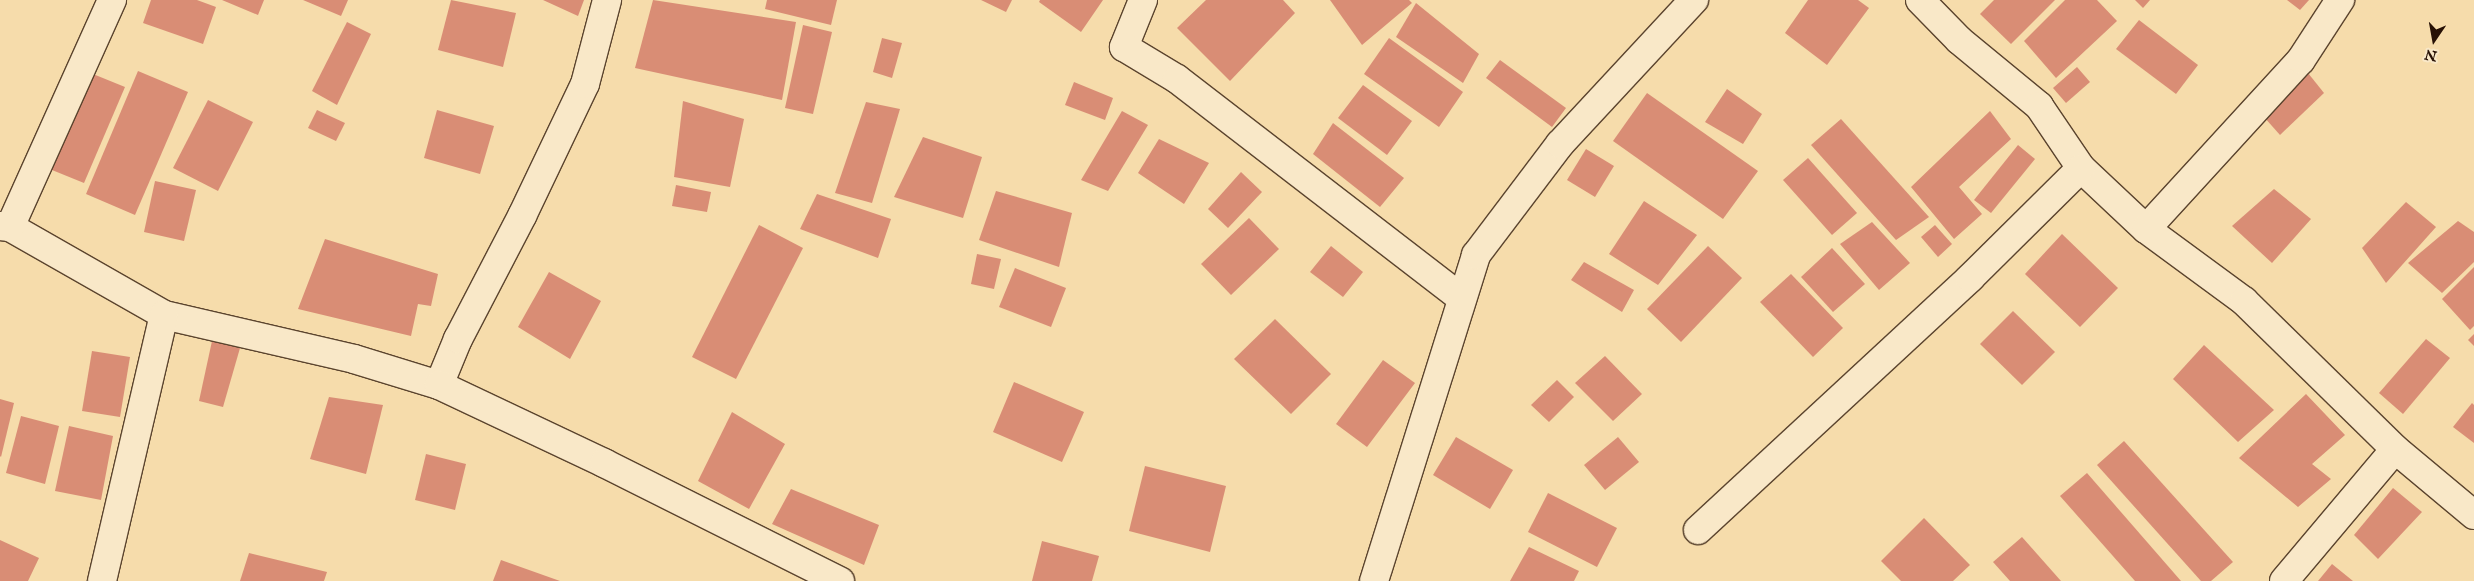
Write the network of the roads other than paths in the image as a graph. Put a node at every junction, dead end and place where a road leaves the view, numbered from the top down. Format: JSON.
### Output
{"nodes":[{"id":1,"x":112,"y":0,"type":"edge"},
{"id":2,"x":607,"y":0,"type":"edge"},
{"id":3,"x":1143,"y":0,"type":"edge"},
{"id":4,"x":1694,"y":0,"type":"edge"},
{"id":5,"x":1920,"y":0,"type":"edge"},
{"id":6,"x":2340,"y":0,"type":"edge"},
{"id":7,"x":2081,"y":168,"type":"junction"},
{"id":8,"x":5,"y":226,"type":"edge"},
{"id":9,"x":2146,"y":229,"type":"junction"},
{"id":10,"x":1461,"y":298,"type":"junction"},
{"id":11,"x":164,"y":315,"type":"junction"},
{"id":12,"x":438,"y":385,"type":"junction"},
{"id":13,"x":2395,"y":449,"type":"junction"},
{"id":14,"x":2474,"y":515,"type":"edge"},
{"id":15,"x":1698,"y":530,"type":"dead end"},
{"id":16,"x":102,"y":581,"type":"edge"},
{"id":17,"x":840,"y":581,"type":"edge"},
{"id":18,"x":1374,"y":581,"type":"edge"},
{"id":19,"x":2284,"y":581,"type":"edge"}],
"edges":[{"from":1,"to":8,"type":"street"},
{"from":2,"to":12,"type":"street"},
{"from":3,"to":10,"type":"street"},
{"from":4,"to":10,"type":"street"},
{"from":5,"to":7,"type":"street"},
{"from":6,"to":9,"type":"street"},
{"from":7,"to":9,"type":"street"},
{"from":7,"to":15,"type":"street"},
{"from":8,"to":11,"type":"street"},
{"from":9,"to":13,"type":"street"},
{"from":10,"to":18,"type":"street"},
{"from":11,"to":12,"type":"street"},
{"from":11,"to":16,"type":"street"},
{"from":12,"to":17,"type":"street"},
{"from":13,"to":14,"type":"street"},
{"from":13,"to":19,"type":"street"}]}
